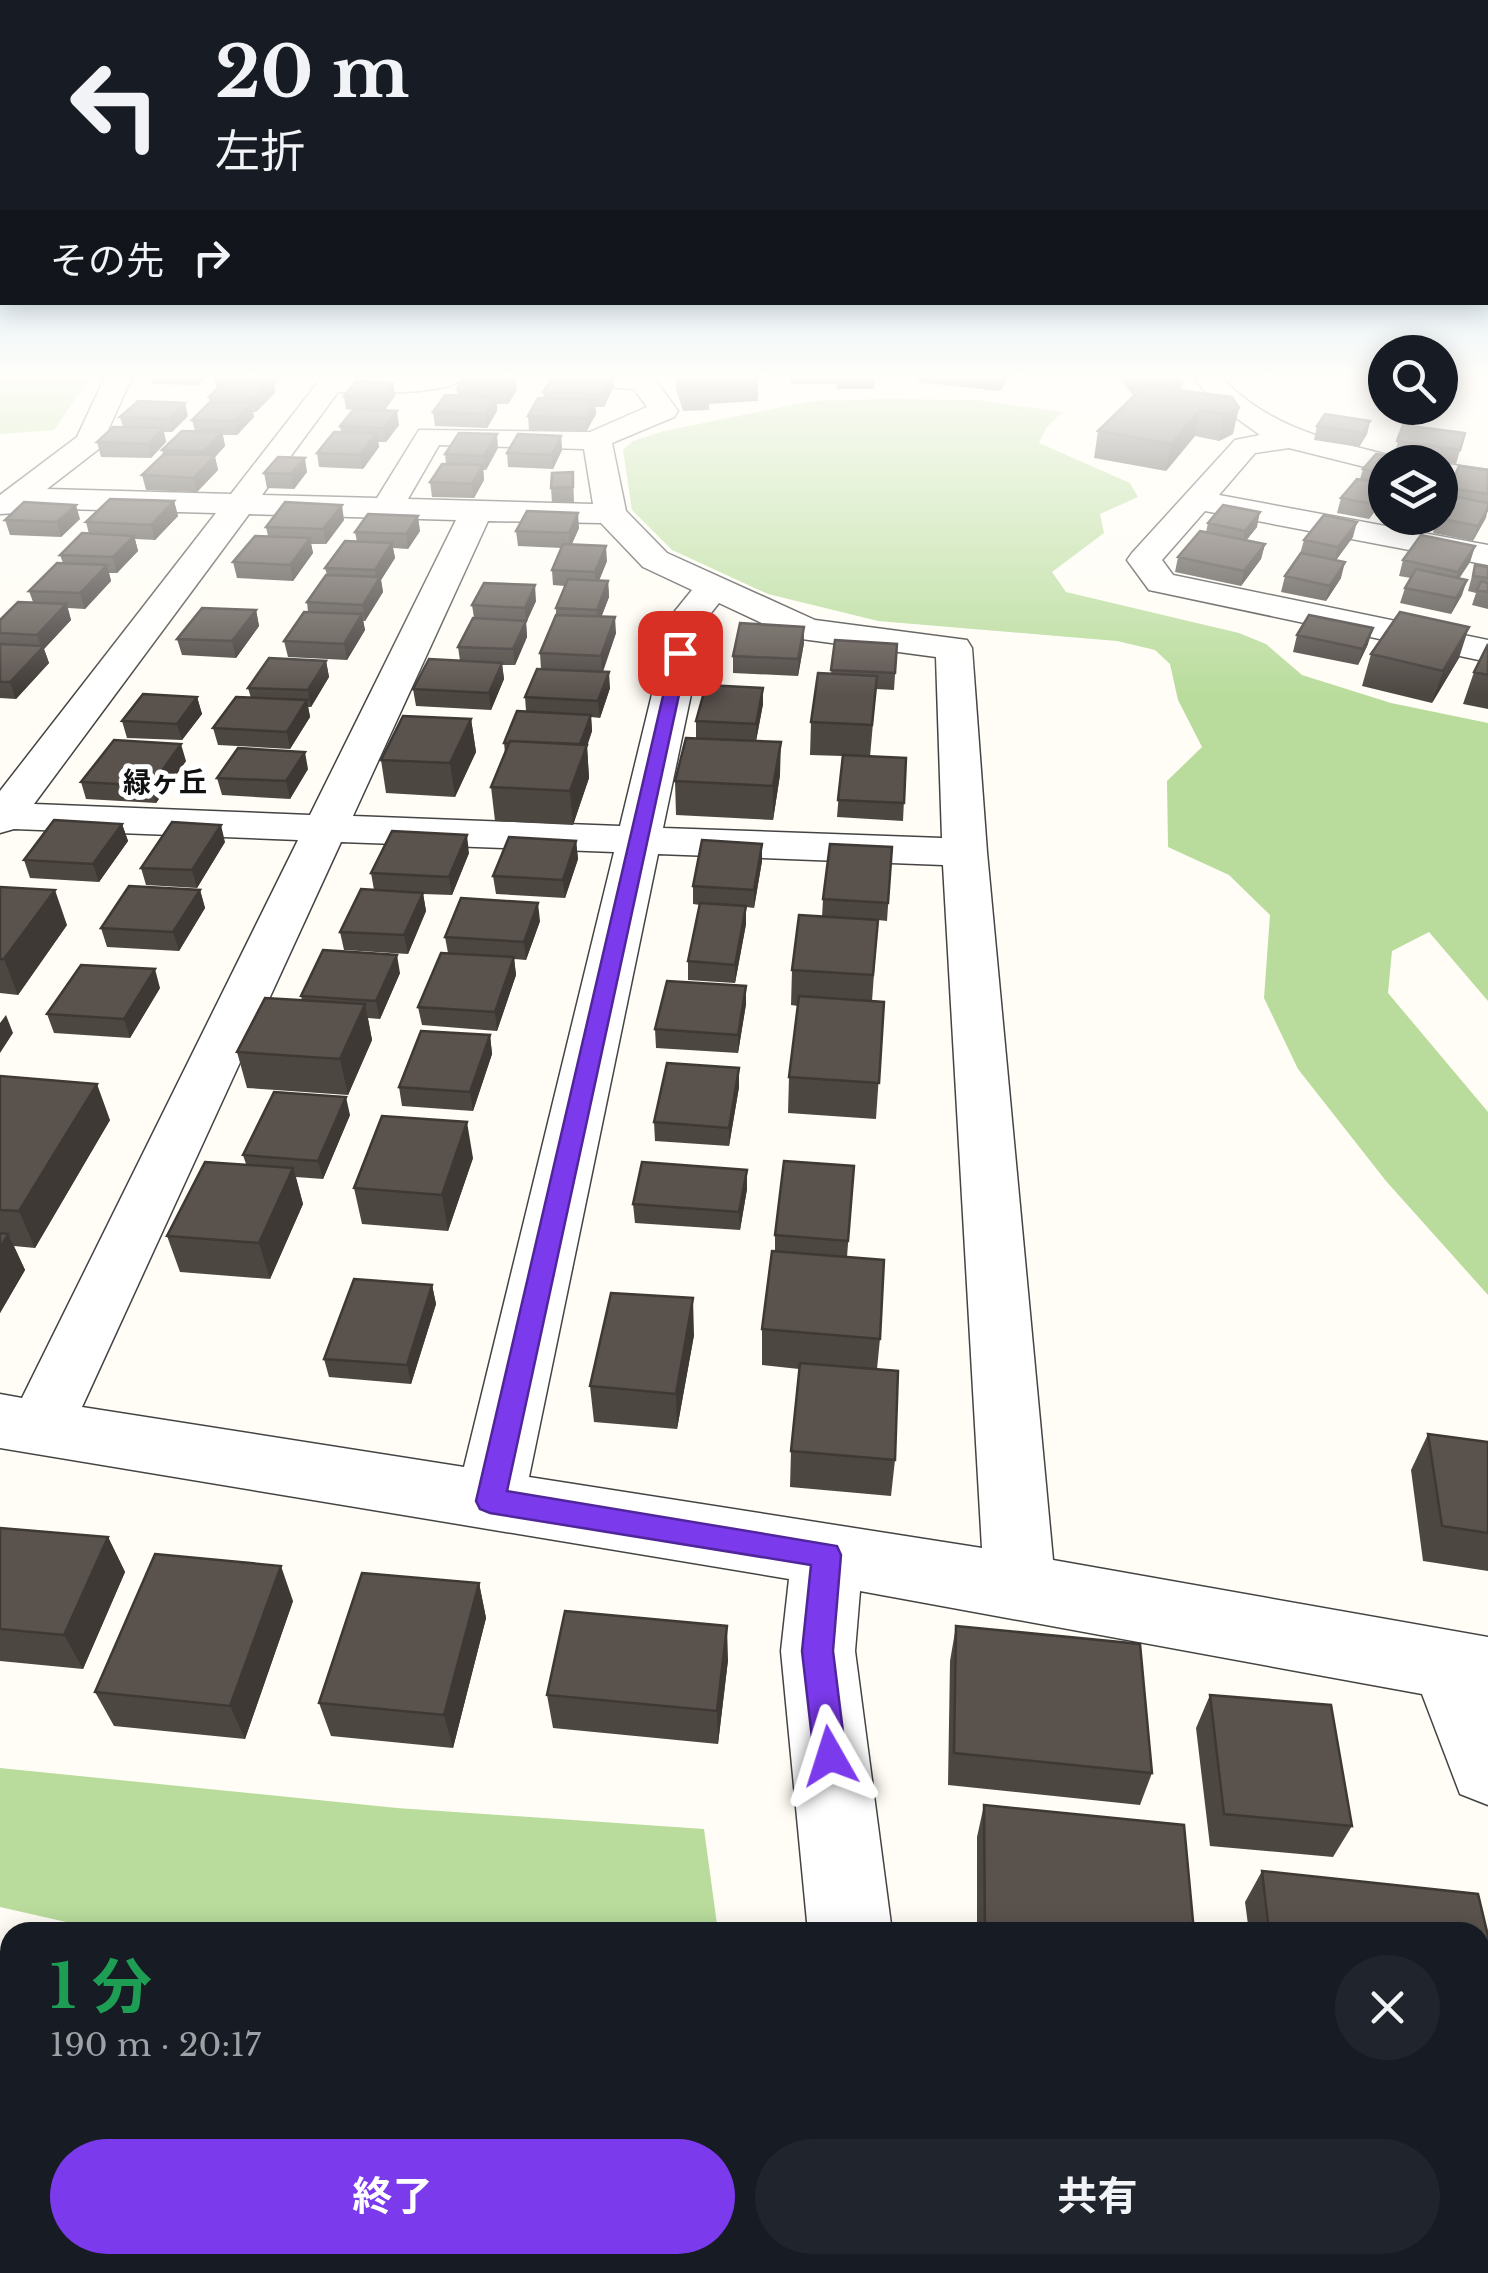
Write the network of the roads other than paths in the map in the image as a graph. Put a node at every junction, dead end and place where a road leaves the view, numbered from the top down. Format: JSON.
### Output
{"nodes":[{"id":1,"x":38,"y":483,"type":"edge"},
{"id":2,"x":256,"y":483,"type":"edge"},
{"id":3,"x":402,"y":483,"type":"edge"},
{"id":4,"x":605,"y":483,"type":"edge"},
{"id":5,"x":1211,"y":483,"type":"edge"},
{"id":6,"x":1196,"y":500,"type":"junction"},
{"id":7,"x":11,"y":504,"type":"edge"},
{"id":8,"x":239,"y":506,"type":"junction"},
{"id":9,"x":386,"y":510,"type":"junction"},
{"id":10,"x":476,"y":512,"type":"junction"},
{"id":11,"x":610,"y":513,"type":"junction"},
{"id":12,"x":1488,"y":555,"type":"edge"},
{"id":13,"x":712,"y":589,"type":"junction"},
{"id":14,"x":1488,"y":651,"type":"edge"},
{"id":15,"x":1,"y":818,"type":"edge"},
{"id":16,"x":328,"y":826,"type":"junction"},
{"id":17,"x":637,"y":838,"type":"junction"},
{"id":18,"x":965,"y":852,"type":"junction"},
{"id":19,"x":20,"y":1425,"type":"edge"},
{"id":20,"x":490,"y":1501,"type":"junction"},
{"id":21,"x":827,"y":1555,"type":"junction"},
{"id":22,"x":1020,"y":1586,"type":"junction"},
{"id":23,"x":1469,"y":1668,"type":"edge"},
{"id":24,"x":1488,"y":1767,"type":"edge"},
{"id":25,"x":849,"y":1922,"type":"edge"}],
"edges":[{"from":1,"to":7,"type":"street"},
{"from":2,"to":8,"type":"street"},
{"from":3,"to":9,"type":"street"},
{"from":4,"to":11,"type":"street"},
{"from":5,"to":6,"type":"street"},
{"from":6,"to":12,"type":"street"},
{"from":6,"to":14,"type":"street"},
{"from":7,"to":8,"type":"street"},
{"from":8,"to":9,"type":"street"},
{"from":8,"to":15,"type":"street"},
{"from":9,"to":10,"type":"street"},
{"from":10,"to":11,"type":"street"},
{"from":10,"to":16,"type":"street"},
{"from":11,"to":13,"type":"street"},
{"from":13,"to":17,"type":"street"},
{"from":13,"to":18,"type":"street"},
{"from":15,"to":16,"type":"street"},
{"from":16,"to":17,"type":"street"},
{"from":16,"to":19,"type":"street"},
{"from":17,"to":18,"type":"street"},
{"from":17,"to":20,"type":"street"},
{"from":18,"to":22,"type":"street"},
{"from":19,"to":20,"type":"street"},
{"from":20,"to":21,"type":"street"},
{"from":21,"to":22,"type":"street"},
{"from":21,"to":25,"type":"street"},
{"from":22,"to":23,"type":"street"},
{"from":23,"to":24,"type":"street"}]}
